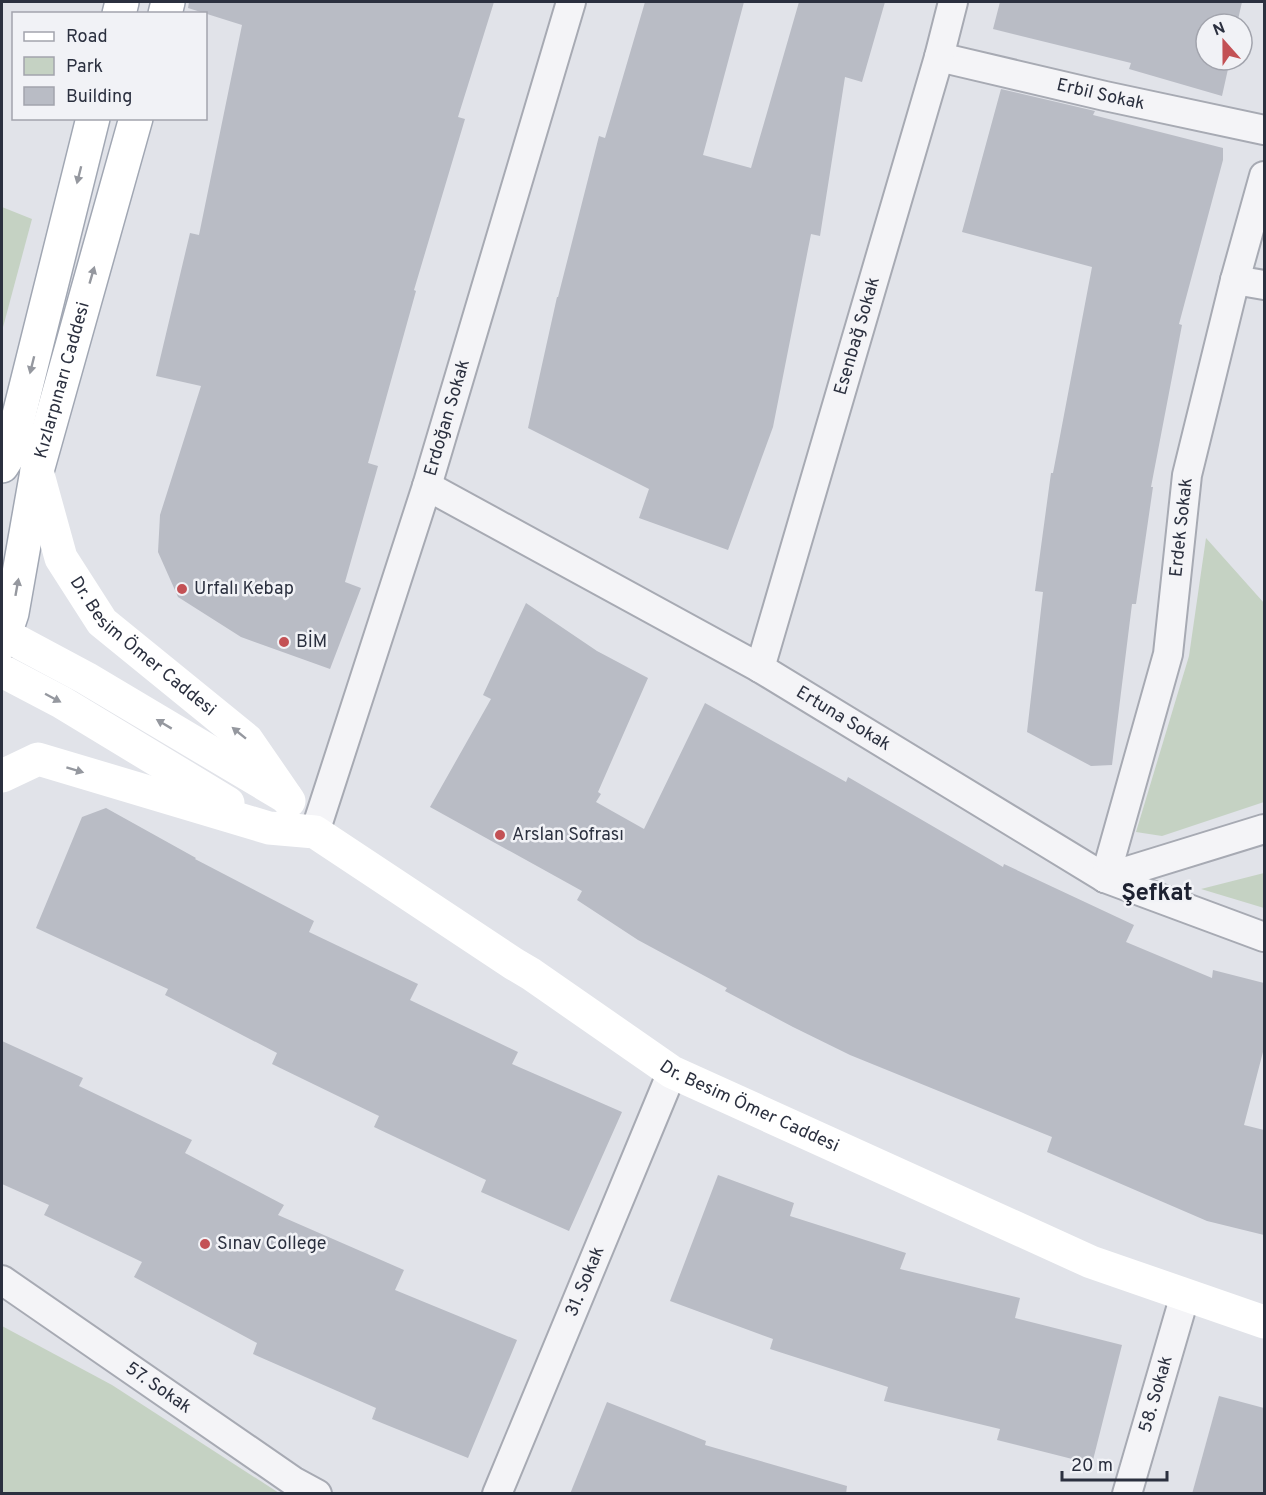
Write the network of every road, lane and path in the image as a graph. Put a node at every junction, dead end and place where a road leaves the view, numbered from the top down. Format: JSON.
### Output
{"nodes":[{"id":1,"x":571,"y":2,"type":"edge"},
{"id":2,"x":953,"y":2,"type":"edge"},
{"id":3,"x":939,"y":57,"type":"junction"},
{"id":4,"x":93,"y":120,"type":"edge"},
{"id":5,"x":135,"y":120,"type":"edge"},
{"id":6,"x":1264,"y":130,"type":"edge"},
{"id":7,"x":1264,"y":176,"type":"edge"},
{"id":8,"x":1235,"y":280,"type":"junction"},
{"id":9,"x":1264,"y":285,"type":"edge"},
{"id":10,"x":12,"y":463,"type":"edge"},
{"id":11,"x":427,"y":486,"type":"junction"},
{"id":12,"x":2,"y":633,"type":"edge"},
{"id":13,"x":2,"y":643,"type":"edge"},
{"id":14,"x":760,"y":668,"type":"junction"},
{"id":15,"x":2,"y":670,"type":"edge"},
{"id":16,"x":2,"y":777,"type":"edge"},
{"id":17,"x":286,"y":797,"type":"junction"},
{"id":18,"x":269,"y":828,"type":"junction"},
{"id":19,"x":1264,"y":829,"type":"edge"},
{"id":20,"x":315,"y":832,"type":"junction"},
{"id":21,"x":1105,"y":878,"type":"junction"},
{"id":22,"x":1264,"y":937,"type":"edge"},
{"id":23,"x":672,"y":1072,"type":"junction"},
{"id":24,"x":2,"y":1280,"type":"edge"},
{"id":25,"x":1185,"y":1295,"type":"junction"},
{"id":26,"x":1264,"y":1322,"type":"edge"},
{"id":27,"x":316,"y":1494,"type":"edge"},
{"id":28,"x":497,"y":1494,"type":"edge"},
{"id":29,"x":1127,"y":1494,"type":"edge"}],
"edges":[{"from":1,"to":11,"type":"street","name":"Erdoğan Sokak"},
{"from":2,"to":3,"type":"street","name":"Esenbağ Sokak"},
{"from":3,"to":6,"type":"street","name":"Erbil Sokak"},
{"from":3,"to":14,"type":"street","name":"Esenbağ Sokak"},
{"from":4,"to":10,"type":"main road","name":"Kızlarpınarı Caddesi","one_way":true},
{"from":10,"to":5,"type":"main road","name":"Kızlarpınarı Caddesi","one_way":true},
{"from":7,"to":8,"type":"street","name":"Erdek Sokak"},
{"from":8,"to":9,"type":"street"},
{"from":8,"to":21,"type":"street","name":"Erdek Sokak"},
{"from":13,"to":10,"type":"main road","name":"Kızlarpınarı Caddesi","one_way":true},
{"from":17,"to":10,"type":"main road","name":"Dr. Besim Ömer Caddesi","one_way":true},
{"from":11,"to":14,"type":"street","name":"Ertuna Sokak"},
{"from":11,"to":20,"type":"street","name":"Erdoğan Sokak"},
{"from":17,"to":12,"type":"main road","one_way":true,"bridge":true},
{"from":14,"to":21,"type":"street","name":"Ertuna Sokak"},
{"from":15,"to":18,"type":"main road","one_way":true},
{"from":16,"to":18,"type":"main road","one_way":true},
{"from":17,"to":20,"type":"main road"},
{"from":18,"to":20,"type":"main road","name":"Dr. Besim Ömer Caddesi"},
{"from":19,"to":21,"type":"street"},
{"from":20,"to":23,"type":"main road","name":"Dr. Besim Ömer Caddesi"},
{"from":21,"to":22,"type":"street","name":"Ertuna Sokak"},
{"from":23,"to":25,"type":"main road","name":"Dr. Besim Ömer Caddesi"},
{"from":23,"to":28,"type":"street","name":"31. Sokak"},
{"from":24,"to":27,"type":"street","name":"57. Sokak"},
{"from":25,"to":26,"type":"main road","name":"Dr. Besim Ömer Caddesi"},
{"from":25,"to":29,"type":"street","name":"58. Sokak"}]}
